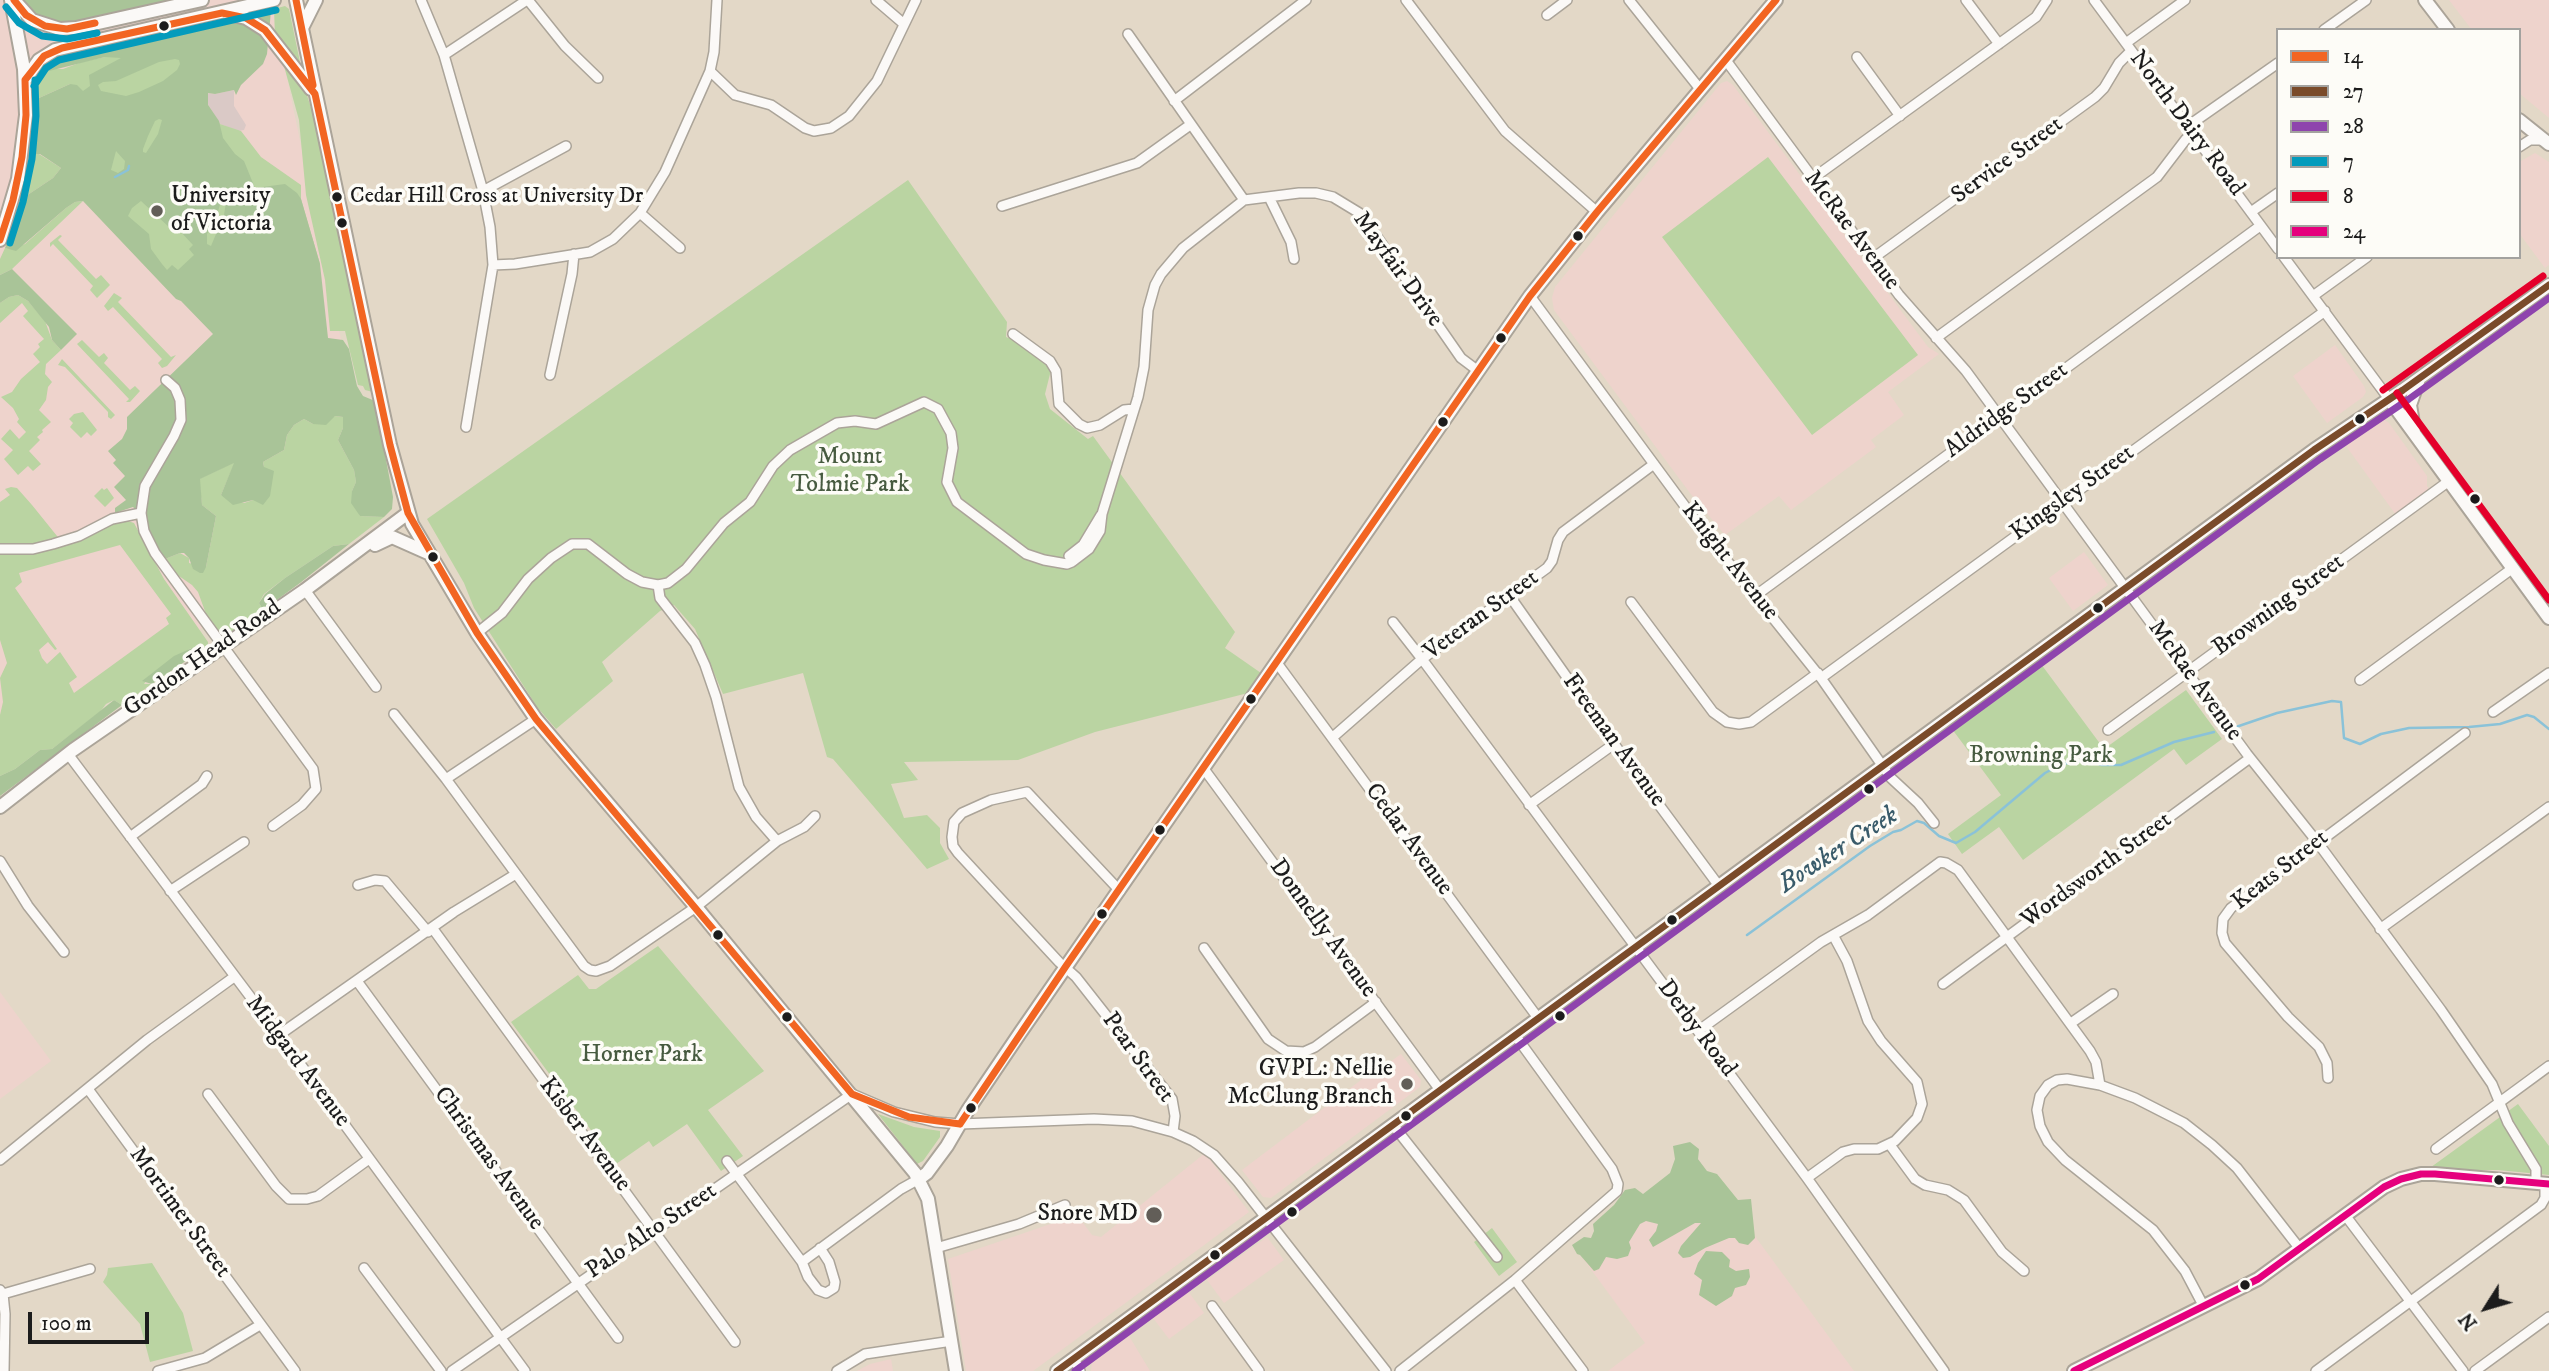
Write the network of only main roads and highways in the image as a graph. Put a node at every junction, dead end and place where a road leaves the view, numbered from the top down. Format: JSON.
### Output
{"nodes":[{"id":1,"x":12,"y":0,"type":"edge"},
{"id":2,"x":199,"y":0,"type":"edge"},
{"id":3,"x":274,"y":0,"type":"edge"},
{"id":4,"x":296,"y":0,"type":"edge"},
{"id":5,"x":316,"y":0,"type":"edge"},
{"id":6,"x":1776,"y":0,"type":"edge"},
{"id":7,"x":2426,"y":0,"type":"edge"},
{"id":8,"x":222,"y":13,"type":"junction"},
{"id":9,"x":2447,"y":28,"type":"edge"},
{"id":10,"x":302,"y":29,"type":"junction"},
{"id":11,"x":25,"y":80,"type":"junction"},
{"id":12,"x":315,"y":94,"type":"junction"},
{"id":13,"x":2521,"y":122,"type":"edge"},
{"id":14,"x":2547,"y":142,"type":"edge"},
{"id":15,"x":0,"y":240,"type":"edge"},
{"id":16,"x":2549,"y":285,"type":"edge"},
{"id":17,"x":2419,"y":379,"type":"junction"},
{"id":18,"x":2389,"y":399,"type":"junction"},
{"id":19,"x":2415,"y":433,"type":"junction"},
{"id":20,"x":408,"y":513,"type":"junction"},
{"id":21,"x":361,"y":548,"type":"junction"},
{"id":22,"x":429,"y":553,"type":"junction"},
{"id":23,"x":2549,"y":618,"type":"edge"},
{"id":24,"x":0,"y":807,"type":"edge"},
{"id":25,"x":919,"y":1179,"type":"junction"},
{"id":26,"x":2544,"y":1184,"type":"edge"},
{"id":27,"x":956,"y":1371,"type":"edge"},
{"id":28,"x":1057,"y":1371,"type":"edge"},
{"id":29,"x":2074,"y":1371,"type":"edge"}],
"edges":[{"from":1,"to":2,"type":"main road"},
{"from":1,"to":11,"type":"main road"},
{"from":3,"to":8,"type":"main road"},
{"from":4,"to":10,"type":"main road"},
{"from":5,"to":10,"type":"main road"},
{"from":6,"to":25,"type":"main road"},
{"from":7,"to":9,"type":"main road"},
{"from":8,"to":11,"type":"main road"},
{"from":8,"to":12,"type":"main road"},
{"from":10,"to":12,"type":"main road"},
{"from":11,"to":15,"type":"main road"},
{"from":12,"to":20,"type":"main road"},
{"from":13,"to":14,"type":"main road"},
{"from":16,"to":17,"type":"main road"},
{"from":17,"to":18,"type":"main road"},
{"from":17,"to":19,"type":"main road"},
{"from":18,"to":19,"type":"main road"},
{"from":18,"to":28,"type":"main road"},
{"from":19,"to":23,"type":"main road"},
{"from":20,"to":21,"type":"main road","name":"Gordon Head Road"},
{"from":20,"to":22,"type":"main road"},
{"from":21,"to":22,"type":"main road"},
{"from":21,"to":24,"type":"main road","name":"Gordon Head Road"},
{"from":22,"to":25,"type":"main road"},
{"from":25,"to":27,"type":"main road"},
{"from":26,"to":29,"type":"main road"}]}
